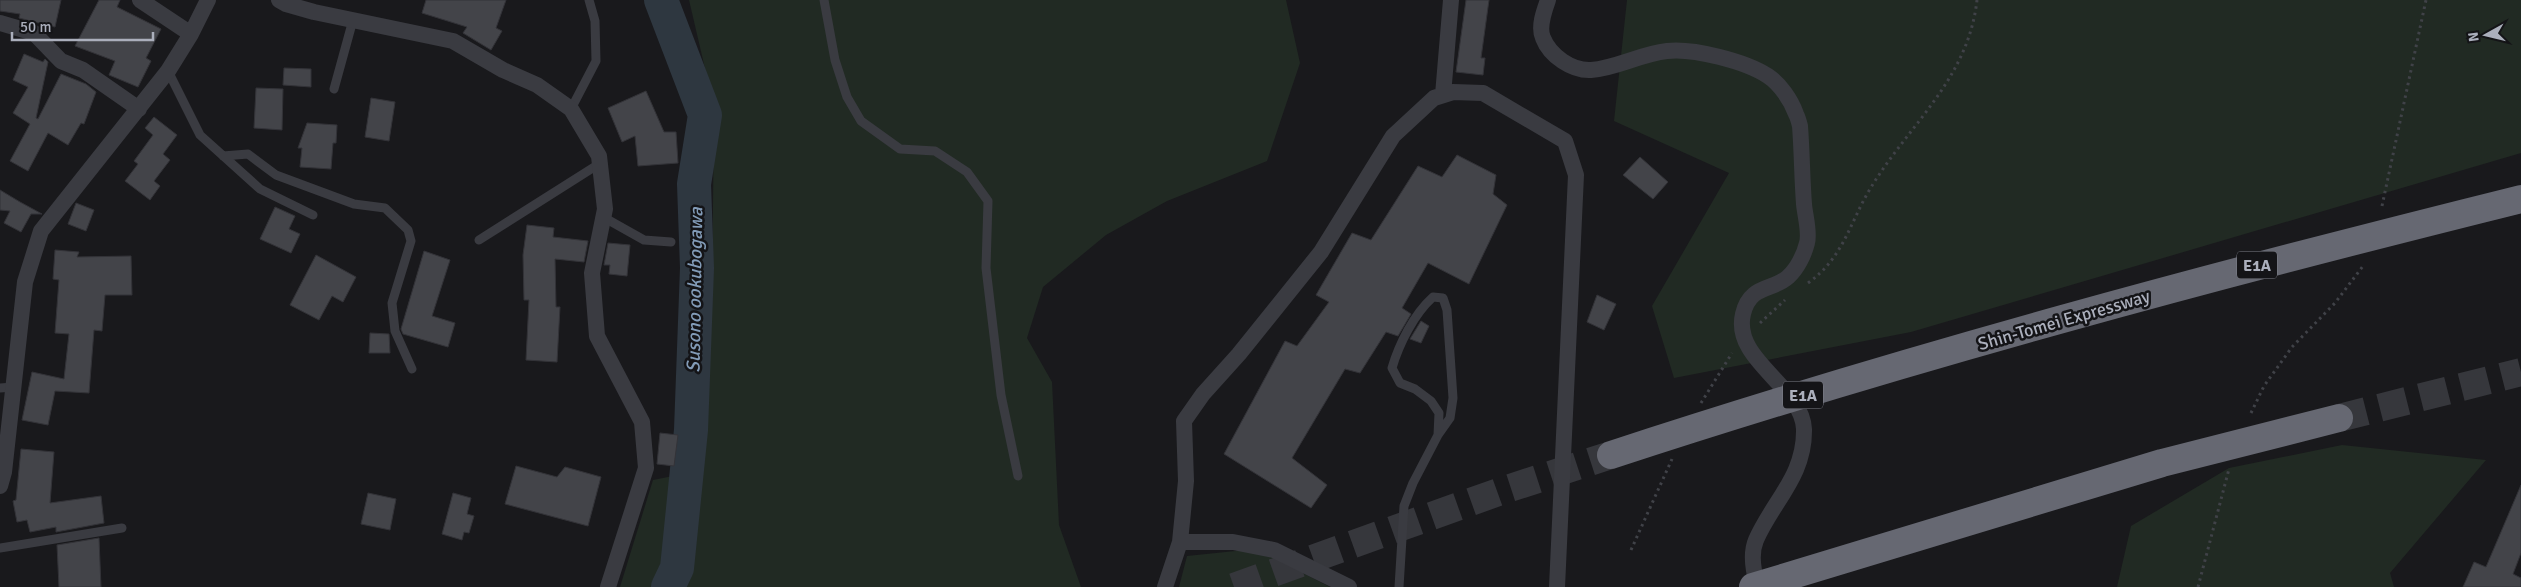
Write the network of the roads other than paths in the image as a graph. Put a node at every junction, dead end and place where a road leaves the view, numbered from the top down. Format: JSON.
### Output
{"nodes":[{"id":1,"x":140,"y":0,"type":"edge"},
{"id":2,"x":208,"y":0,"type":"edge"},
{"id":3,"x":279,"y":0,"type":"edge"},
{"id":4,"x":589,"y":0,"type":"edge"},
{"id":5,"x":824,"y":0,"type":"edge"},
{"id":6,"x":1451,"y":0,"type":"edge"},
{"id":7,"x":1548,"y":0,"type":"edge"},
{"id":8,"x":354,"y":20,"type":"junction"},
{"id":9,"x":0,"y":23,"type":"edge"},
{"id":10,"x":191,"y":34,"type":"junction"},
{"id":11,"x":168,"y":71,"type":"junction"},
{"id":12,"x":334,"y":89,"type":"dead end"},
{"id":13,"x":1443,"y":95,"type":"junction"},
{"id":14,"x":139,"y":108,"type":"junction"},
{"id":15,"x":571,"y":109,"type":"junction"},
{"id":16,"x":223,"y":156,"type":"junction"},
{"id":17,"x":599,"y":164,"type":"junction"},
{"id":18,"x":2521,"y":199,"type":"edge"},
{"id":19,"x":313,"y":215,"type":"dead end"},
{"id":20,"x":603,"y":217,"type":"junction"},
{"id":21,"x":479,"y":240,"type":"dead end"},
{"id":22,"x":671,"y":242,"type":"dead end"},
{"id":23,"x":412,"y":368,"type":"dead end"},
{"id":24,"x":7,"y":387,"type":"edge"},
{"id":25,"x":2339,"y":418,"type":"tunnel mouth"},
{"id":26,"x":1438,"y":435,"type":"junction"},
{"id":27,"x":1611,"y":455,"type":"tunnel mouth"},
{"id":28,"x":1018,"y":476,"type":"dead end"},
{"id":29,"x":0,"y":486,"type":"edge"},
{"id":30,"x":122,"y":528,"type":"dead end"},
{"id":31,"x":1180,"y":542,"type":"junction"},
{"id":32,"x":0,"y":548,"type":"edge"},
{"id":33,"x":608,"y":587,"type":"edge"},
{"id":34,"x":1165,"y":587,"type":"edge"},
{"id":35,"x":1349,"y":587,"type":"edge"},
{"id":36,"x":1399,"y":587,"type":"edge"},
{"id":37,"x":1557,"y":587,"type":"edge"},
{"id":38,"x":1753,"y":587,"type":"edge"},
{"id":39,"x":1758,"y":587,"type":"edge"}],
"edges":[{"from":1,"to":10,"type":"street"},
{"from":2,"to":10,"type":"street"},
{"from":3,"to":8,"type":"street"},
{"from":4,"to":15,"type":"lane"},
{"from":5,"to":28,"type":"lane"},
{"from":6,"to":13,"type":"street"},
{"from":7,"to":39,"type":"street"},
{"from":8,"to":12,"type":"lane"},
{"from":8,"to":15,"type":"street"},
{"from":9,"to":14,"type":"street"},
{"from":10,"to":11,"type":"street"},
{"from":11,"to":14,"type":"street"},
{"from":11,"to":16,"type":"lane"},
{"from":13,"to":31,"type":"street"},
{"from":13,"to":37,"type":"street"},
{"from":14,"to":24,"type":"street"},
{"from":15,"to":17,"type":"street"},
{"from":16,"to":19,"type":"lane"},
{"from":16,"to":23,"type":"lane"},
{"from":17,"to":20,"type":"street"},
{"from":17,"to":21,"type":"lane"},
{"from":18,"to":27,"type":"highway","name":"Shin-Tomei Expressway","number":"E1A"},
{"from":20,"to":22,"type":"lane"},
{"from":20,"to":33,"type":"street"},
{"from":24,"to":29,"type":"street"},
{"from":25,"to":38,"type":"highway"},
{"from":26,"to":26,"type":"lane"},
{"from":26,"to":36,"type":"lane"},
{"from":30,"to":32,"type":"lane"},
{"from":31,"to":34,"type":"street"},
{"from":31,"to":35,"type":"street"}]}
